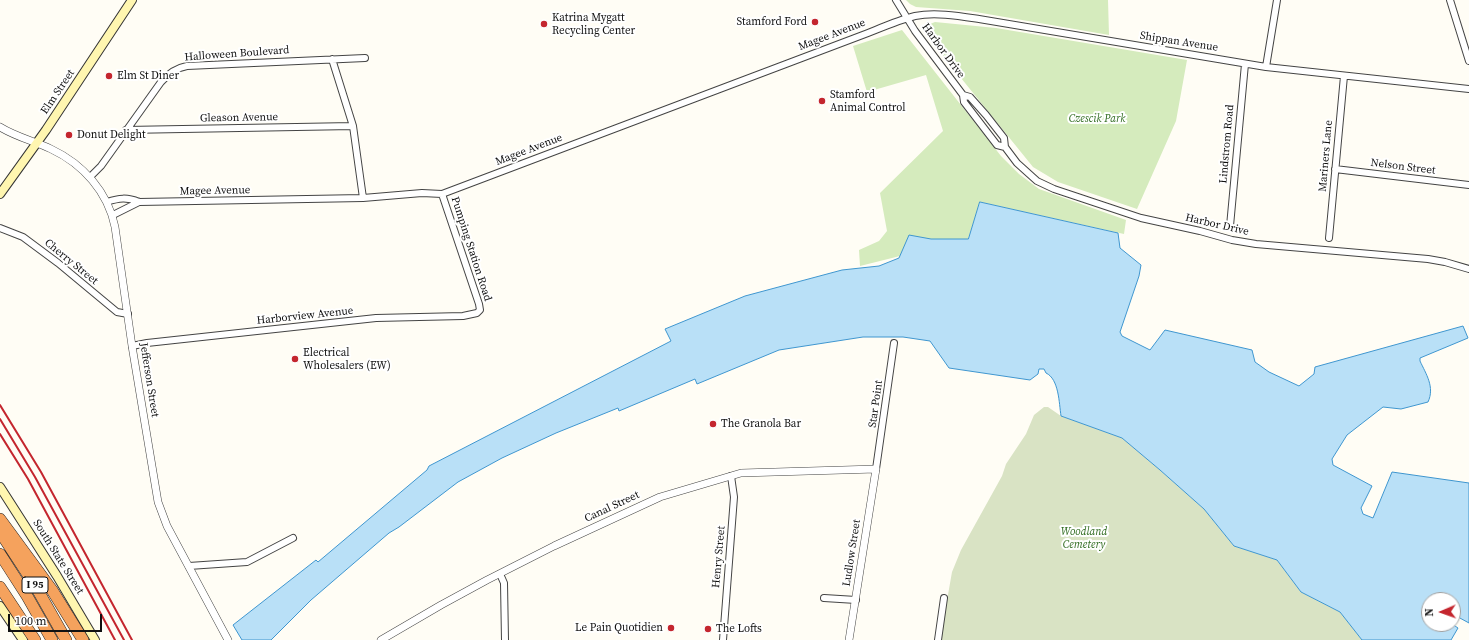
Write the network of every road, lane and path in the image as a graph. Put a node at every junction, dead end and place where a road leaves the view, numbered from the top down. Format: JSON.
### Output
{"nodes":[{"id":1,"x":132,"y":0,"type":"edge"},
{"id":2,"x":896,"y":0,"type":"edge"},
{"id":3,"x":1277,"y":0,"type":"edge"},
{"id":4,"x":1450,"y":0,"type":"edge"},
{"id":5,"x":907,"y":18,"type":"junction"},
{"id":6,"x":365,"y":58,"type":"dead end"},
{"id":7,"x":332,"y":59,"type":"junction"},
{"id":8,"x":1469,"y":61,"type":"edge"},
{"id":9,"x":1245,"y":64,"type":"junction"},
{"id":10,"x":1266,"y":67,"type":"junction"},
{"id":11,"x":1344,"y":76,"type":"junction"},
{"id":12,"x":1469,"y":89,"type":"edge"},
{"id":13,"x":963,"y":95,"type":"junction"},
{"id":14,"x":353,"y":126,"type":"junction"},
{"id":15,"x":0,"y":127,"type":"edge"},
{"id":16,"x":126,"y":130,"type":"junction"},
{"id":17,"x":37,"y":144,"type":"junction"},
{"id":18,"x":1005,"y":148,"type":"junction"},
{"id":19,"x":1335,"y":169,"type":"junction"},
{"id":20,"x":90,"y":177,"type":"junction"},
{"id":21,"x":1469,"y":185,"type":"edge"},
{"id":22,"x":0,"y":194,"type":"edge"},
{"id":23,"x":442,"y":194,"type":"junction"},
{"id":24,"x":363,"y":198,"type":"junction"},
{"id":25,"x":107,"y":202,"type":"junction"},
{"id":26,"x":139,"y":202,"type":"junction"},
{"id":27,"x":113,"y":215,"type":"junction"},
{"id":28,"x":1230,"y":226,"type":"dead end"},
{"id":29,"x":0,"y":228,"type":"edge"},
{"id":30,"x":1329,"y":238,"type":"dead end"},
{"id":31,"x":1469,"y":269,"type":"edge"},
{"id":32,"x":480,"y":310,"type":"joint"},
{"id":33,"x":128,"y":314,"type":"junction"},
{"id":34,"x":894,"y":343,"type":"dead end"},
{"id":35,"x":132,"y":346,"type":"junction"},
{"id":36,"x":876,"y":469,"type":"junction"},
{"id":37,"x":731,"y":476,"type":"junction"},
{"id":38,"x":0,"y":487,"type":"edge"},
{"id":39,"x":0,"y":519,"type":"edge"},
{"id":40,"x":0,"y":532,"type":"edge"},
{"id":41,"x":293,"y":538,"type":"dead end"},
{"id":42,"x":0,"y":554,"type":"edge"},
{"id":43,"x":189,"y":566,"type":"junction"},
{"id":44,"x":500,"y":574,"type":"junction"},
{"id":45,"x":0,"y":587,"type":"edge"},
{"id":46,"x":824,"y":598,"type":"dead end"},
{"id":47,"x":944,"y":598,"type":"dead end"},
{"id":48,"x":856,"y":600,"type":"junction"},
{"id":49,"x":0,"y":606,"type":"edge"},
{"id":50,"x":23,"y":640,"type":"edge"},
{"id":51,"x":35,"y":640,"type":"edge"},
{"id":52,"x":52,"y":640,"type":"edge"},
{"id":53,"x":66,"y":640,"type":"edge"},
{"id":54,"x":83,"y":640,"type":"edge"},
{"id":55,"x":95,"y":640,"type":"edge"},
{"id":56,"x":228,"y":640,"type":"edge"},
{"id":57,"x":381,"y":640,"type":"edge"},
{"id":58,"x":505,"y":640,"type":"edge"},
{"id":59,"x":723,"y":640,"type":"edge"},
{"id":60,"x":849,"y":640,"type":"edge"},
{"id":61,"x":938,"y":640,"type":"edge"}],
"edges":[{"from":1,"to":17,"type":"main road","name":"Elm Street"},
{"from":2,"to":5,"type":"street"},
{"from":3,"to":10,"type":"street"},
{"from":4,"to":8,"type":"street"},
{"from":5,"to":9,"type":"street","name":"Shippan Avenue"},
{"from":5,"to":13,"type":"street","name":"Harbor Drive"},
{"from":5,"to":23,"type":"street","name":"Magee Avenue"},
{"from":6,"to":7,"type":"street","name":"Halloween Boulevard"},
{"from":7,"to":14,"type":"street"},
{"from":7,"to":16,"type":"street","name":"Halloween Boulevard"},
{"from":9,"to":10,"type":"street","name":"Shippan Avenue"},
{"from":9,"to":28,"type":"street","name":"Lindstrom Road"},
{"from":10,"to":11,"type":"street","name":"Shippan Avenue"},
{"from":11,"to":12,"type":"street","name":"Shippan Avenue"},
{"from":11,"to":19,"type":"street","name":"Mariners Lane"},
{"from":13,"to":18,"type":"street","name":"Harbor Drive"},
{"from":13,"to":18,"type":"street","name":"Harbor Drive"},
{"from":14,"to":16,"type":"street","name":"Gleason Avenue"},
{"from":14,"to":24,"type":"street"},
{"from":15,"to":17,"type":"street","name":"Jefferson Street"},
{"from":16,"to":20,"type":"street","name":"Halloween Boulevard"},
{"from":17,"to":20,"type":"street","name":"Jefferson Street"},
{"from":17,"to":22,"type":"main road","name":"Elm Street"},
{"from":18,"to":31,"type":"street","name":"Harbor Drive"},
{"from":19,"to":21,"type":"street","name":"Nelson Street"},
{"from":19,"to":30,"type":"street","name":"Mariners Lane"},
{"from":20,"to":25,"type":"street","name":"Jefferson Street"},
{"from":23,"to":24,"type":"street","name":"Magee Avenue"},
{"from":23,"to":32,"type":"street","name":"Pumping Station Road"},
{"from":24,"to":26,"type":"street","name":"Magee Avenue"},
{"from":25,"to":26,"type":"street","name":"Magee Avenue"},
{"from":25,"to":27,"type":"street","name":"Jefferson Street"},
{"from":26,"to":27,"type":"street","name":"Magee Avenue"},
{"from":27,"to":33,"type":"street","name":"Jefferson Street"},
{"from":29,"to":33,"type":"street","name":"Cherry Street"},
{"from":32,"to":35,"type":"street","name":"Harborview Avenue"},
{"from":33,"to":35,"type":"street","name":"Jefferson Street"},
{"from":34,"to":36,"type":"street","name":"Star Point"},
{"from":35,"to":43,"type":"street","name":"Jefferson Street"},
{"from":36,"to":37,"type":"street","name":"Canal Street"},
{"from":36,"to":48,"type":"street","name":"Ludlow Street"},
{"from":37,"to":44,"type":"street","name":"Canal Street"},
{"from":37,"to":59,"type":"street","name":"Henry Street"},
{"from":38,"to":55,"type":"main road","name":"South State Street"},
{"from":39,"to":54,"type":"highway"},
{"from":40,"to":53,"type":"highway","number":"I 95"},
{"from":41,"to":43,"type":"street"},
{"from":42,"to":52,"type":"highway","number":"I 95"},
{"from":43,"to":56,"type":"street","name":"Jefferson Street"},
{"from":44,"to":57,"type":"street","name":"Canal Street"},
{"from":44,"to":58,"type":"street"},
{"from":45,"to":51,"type":"highway"},
{"from":46,"to":48,"type":"street"},
{"from":47,"to":61,"type":"street"},
{"from":48,"to":60,"type":"street","name":"Ludlow Street"},
{"from":49,"to":50,"type":"main road"}]}
